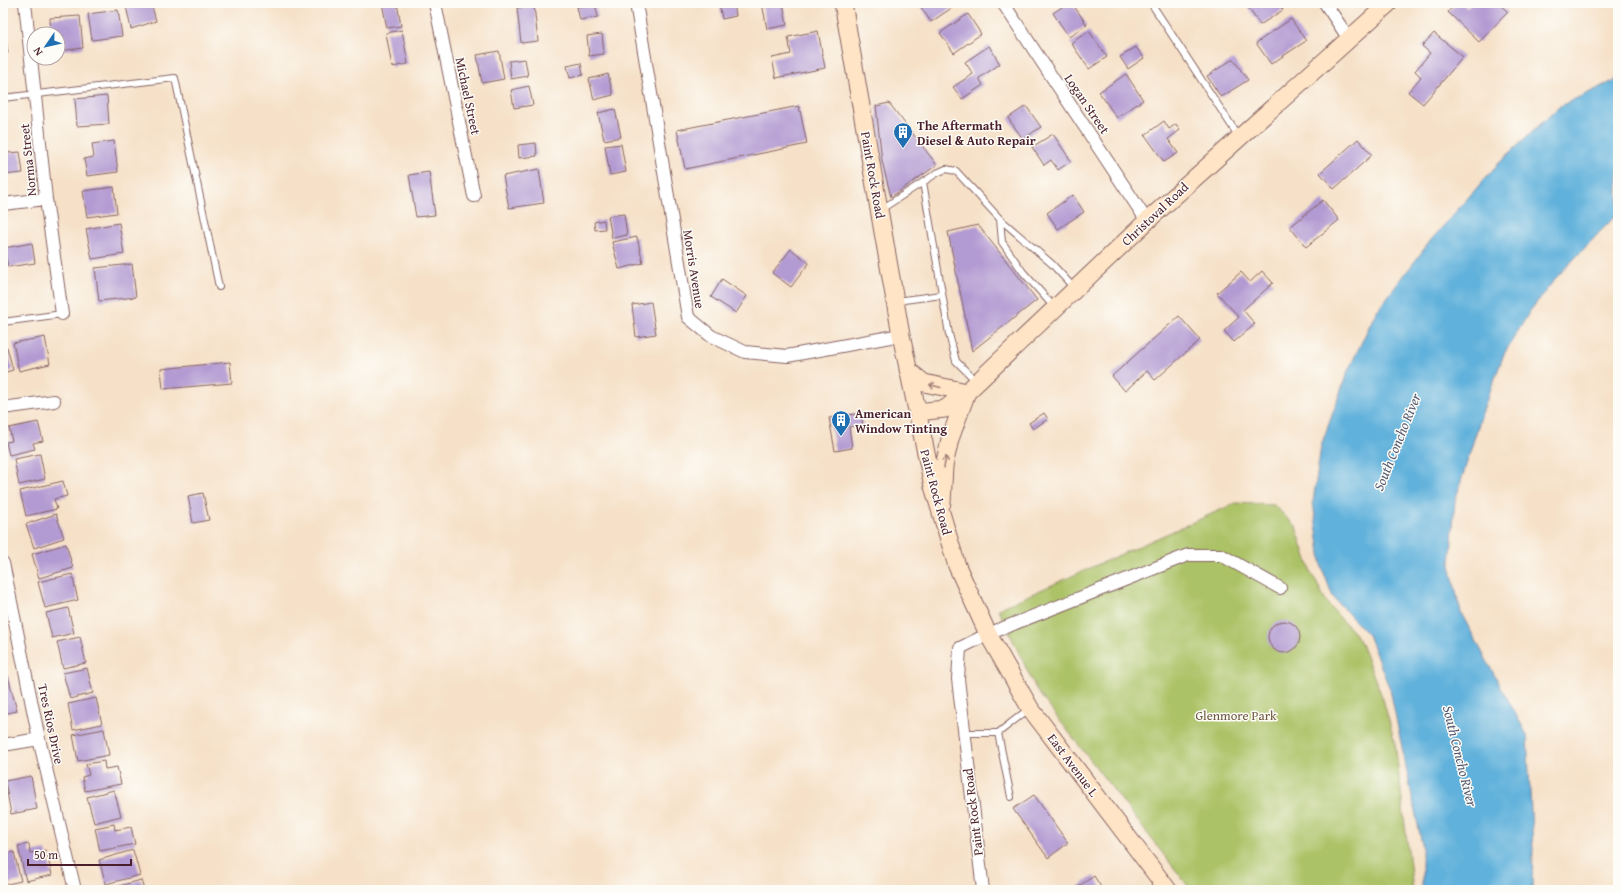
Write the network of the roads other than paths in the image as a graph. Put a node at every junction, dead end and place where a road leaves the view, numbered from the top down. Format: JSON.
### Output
{"nodes":[{"id":1,"x":25,"y":3,"type":"edge"},
{"id":2,"x":435,"y":3,"type":"edge"},
{"id":3,"x":636,"y":3,"type":"edge"},
{"id":4,"x":843,"y":3,"type":"edge"},
{"id":5,"x":1003,"y":3,"type":"edge"},
{"id":6,"x":1150,"y":3,"type":"edge"},
{"id":7,"x":1325,"y":3,"type":"edge"},
{"id":8,"x":1389,"y":3,"type":"edge"},
{"id":9,"x":1349,"y":39,"type":"junction"},
{"id":10,"x":35,"y":94,"type":"junction"},
{"id":11,"x":3,"y":98,"type":"edge"},
{"id":12,"x":1240,"y":138,"type":"junction"},
{"id":13,"x":923,"y":182,"type":"junction"},
{"id":14,"x":474,"y":196,"type":"dead end"},
{"id":15,"x":46,"y":199,"type":"junction"},
{"id":16,"x":3,"y":204,"type":"edge"},
{"id":17,"x":879,"y":211,"type":"junction"},
{"id":18,"x":1000,"y":219,"type":"junction"},
{"id":19,"x":1147,"y":221,"type":"junction"},
{"id":20,"x":219,"y":287,"type":"dead end"},
{"id":21,"x":1075,"y":289,"type":"junction"},
{"id":22,"x":942,"y":295,"type":"junction"},
{"id":23,"x":895,"y":301,"type":"junction"},
{"id":24,"x":1055,"y":308,"type":"junction"},
{"id":25,"x":62,"y":314,"type":"joint"},
{"id":26,"x":3,"y":322,"type":"edge"},
{"id":27,"x":901,"y":335,"type":"junction"},
{"id":28,"x":908,"y":370,"type":"junction"},
{"id":29,"x":972,"y":387,"type":"junction"},
{"id":30,"x":54,"y":401,"type":"dead end"},
{"id":31,"x":3,"y":408,"type":"edge"},
{"id":32,"x":917,"y":412,"type":"junction"},
{"id":33,"x":942,"y":515,"type":"junction"},
{"id":34,"x":3,"y":563,"type":"edge"},
{"id":35,"x":4,"y":576,"type":"edge"},
{"id":36,"x":1280,"y":588,"type":"dead end"},
{"id":37,"x":988,"y":634,"type":"junction"},
{"id":38,"x":1030,"y":708,"type":"junction"},
{"id":39,"x":964,"y":733,"type":"junction"},
{"id":40,"x":998,"y":733,"type":"junction"},
{"id":41,"x":39,"y":739,"type":"junction"},
{"id":42,"x":3,"y":745,"type":"edge"},
{"id":43,"x":1011,"y":797,"type":"dead end"},
{"id":44,"x":75,"y":890,"type":"edge"},
{"id":45,"x":982,"y":890,"type":"edge"},
{"id":46,"x":1168,"y":890,"type":"edge"}],
"edges":[{"from":1,"to":10,"type":"street","name":"Norma Street"},
{"from":2,"to":14,"type":"street","name":"Michael Street"},
{"from":3,"to":27,"type":"street","name":"Morris Avenue"},
{"from":4,"to":17,"type":"main road","name":"Paint Rock Road"},
{"from":5,"to":19,"type":"street","name":"Logan Street"},
{"from":6,"to":12,"type":"lane"},
{"from":7,"to":9,"type":"street"},
{"from":8,"to":9,"type":"main road","name":"Christoval Road"},
{"from":9,"to":12,"type":"main road","name":"Christoval Road"},
{"from":10,"to":11,"type":"lane"},
{"from":10,"to":15,"type":"street","name":"Norma Street"},
{"from":10,"to":20,"type":"lane"},
{"from":12,"to":19,"type":"main road","name":"Christoval Road"},
{"from":13,"to":17,"type":"lane"},
{"from":13,"to":18,"type":"lane"},
{"from":13,"to":22,"type":"lane"},
{"from":15,"to":16,"type":"street"},
{"from":15,"to":25,"type":"street","name":"Norma Street"},
{"from":17,"to":23,"type":"main road","name":"Paint Rock Road"},
{"from":18,"to":21,"type":"lane"},
{"from":18,"to":24,"type":"lane"},
{"from":19,"to":21,"type":"main road","name":"Christoval Road"},
{"from":21,"to":24,"type":"main road","name":"Christoval Road"},
{"from":22,"to":23,"type":"lane"},
{"from":22,"to":29,"type":"lane"},
{"from":23,"to":27,"type":"main road","name":"Paint Rock Road"},
{"from":24,"to":29,"type":"main road","name":"Christoval Road"},
{"from":25,"to":26,"type":"lane"},
{"from":27,"to":28,"type":"main road","name":"Paint Rock Road"},
{"from":29,"to":28,"type":"main road","one_way":true},
{"from":28,"to":32,"type":"main road","name":"Paint Rock Road"},
{"from":29,"to":32,"type":"main road","name":"Christoval Road"},
{"from":33,"to":29,"type":"main road","one_way":true},
{"from":30,"to":31,"type":"street"},
{"from":32,"to":33,"type":"main road","name":"Paint Rock Road"},
{"from":33,"to":37,"type":"main road","name":"Paint Rock Road"},
{"from":34,"to":35,"type":"street","name":"Tres Rios Drive"},
{"from":35,"to":41,"type":"street","name":"Tres Rios Drive"},
{"from":36,"to":37,"type":"street"},
{"from":37,"to":38,"type":"main road","name":"East Avenue L"},
{"from":37,"to":39,"type":"street","name":"Paint Rock Road"},
{"from":38,"to":40,"type":"lane"},
{"from":38,"to":46,"type":"main road","name":"East Avenue L"},
{"from":39,"to":40,"type":"lane"},
{"from":39,"to":45,"type":"street","name":"Paint Rock Road"},
{"from":40,"to":43,"type":"lane"},
{"from":41,"to":42,"type":"street"},
{"from":41,"to":44,"type":"street","name":"Tres Rios Drive"}]}
